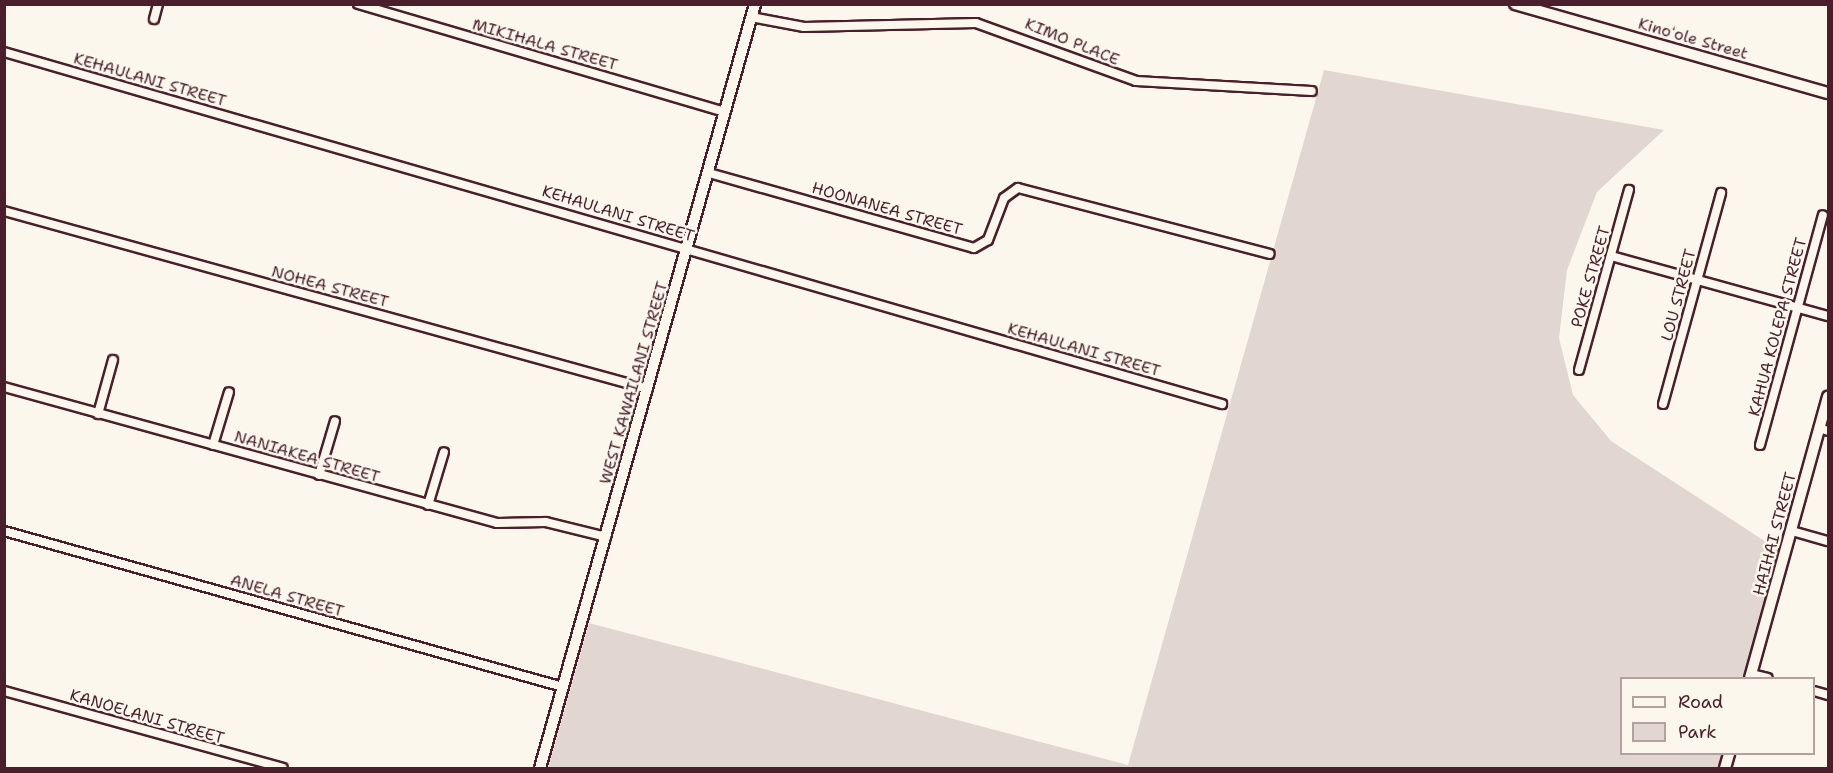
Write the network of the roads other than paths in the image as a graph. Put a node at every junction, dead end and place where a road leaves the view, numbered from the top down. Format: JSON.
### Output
{"nodes":[{"id":1,"x":158,"y":4,"type":"edge"},
{"id":2,"x":358,"y":4,"type":"edge"},
{"id":3,"x":755,"y":4,"type":"edge"},
{"id":4,"x":1515,"y":4,"type":"edge"},
{"id":5,"x":751,"y":17,"type":"junction"},
{"id":6,"x":154,"y":19,"type":"dead end"},
{"id":7,"x":4,"y":52,"type":"edge"},
{"id":8,"x":1312,"y":91,"type":"dead end"},
{"id":9,"x":1828,"y":93,"type":"edge"},
{"id":10,"x":724,"y":112,"type":"junction"},
{"id":11,"x":708,"y":173,"type":"junction"},
{"id":12,"x":1629,"y":190,"type":"dead end"},
{"id":13,"x":1721,"y":193,"type":"dead end"},
{"id":14,"x":4,"y":211,"type":"edge"},
{"id":15,"x":1823,"y":215,"type":"dead end"},
{"id":16,"x":687,"y":250,"type":"junction"},
{"id":17,"x":1269,"y":254,"type":"dead end"},
{"id":18,"x":1611,"y":256,"type":"junction"},
{"id":19,"x":1696,"y":280,"type":"junction"},
{"id":20,"x":1797,"y":308,"type":"junction"},
{"id":21,"x":1828,"y":316,"type":"edge"},
{"id":22,"x":113,"y":360,"type":"dead end"},
{"id":23,"x":1578,"y":370,"type":"dead end"},
{"id":24,"x":4,"y":387,"type":"edge"},
{"id":25,"x":648,"y":389,"type":"junction"},
{"id":26,"x":229,"y":392,"type":"dead end"},
{"id":27,"x":1828,"y":397,"type":"edge"},
{"id":28,"x":1222,"y":404,"type":"dead end"},
{"id":29,"x":1663,"y":404,"type":"dead end"},
{"id":30,"x":98,"y":414,"type":"junction"},
{"id":31,"x":335,"y":421,"type":"dead end"},
{"id":32,"x":1824,"y":430,"type":"edge"},
{"id":33,"x":213,"y":445,"type":"junction"},
{"id":34,"x":1760,"y":445,"type":"dead end"},
{"id":35,"x":444,"y":452,"type":"dead end"},
{"id":36,"x":320,"y":475,"type":"junction"},
{"id":37,"x":428,"y":505,"type":"junction"},
{"id":38,"x":4,"y":531,"type":"edge"},
{"id":39,"x":1791,"y":531,"type":"junction"},
{"id":40,"x":606,"y":537,"type":"junction"},
{"id":41,"x":1828,"y":541,"type":"edge"},
{"id":42,"x":1750,"y":676,"type":"edge"},
{"id":43,"x":563,"y":687,"type":"junction"},
{"id":44,"x":4,"y":691,"type":"edge"},
{"id":45,"x":283,"y":768,"type":"edge"},
{"id":46,"x":540,"y":768,"type":"edge"}],
"edges":[{"from":1,"to":6,"type":"street"},
{"from":2,"to":10,"type":"street","name":"MIKIHALA STREET"},
{"from":3,"to":5,"type":"street","name":"WEST KAWAILANI STREET"},
{"from":4,"to":9,"type":"street","name":"Kinoʻole Street"},
{"from":5,"to":8,"type":"street","name":"KIMO PLACE"},
{"from":5,"to":10,"type":"street","name":"WEST KAWAILANI STREET"},
{"from":7,"to":16,"type":"street","name":"KEHAULANI STREET"},
{"from":10,"to":11,"type":"street","name":"WEST KAWAILANI STREET"},
{"from":11,"to":16,"type":"street","name":"WEST KAWAILANI STREET"},
{"from":11,"to":17,"type":"street","name":"HOONANEA STREET"},
{"from":12,"to":18,"type":"street","name":"POKE STREET"},
{"from":13,"to":19,"type":"street","name":"LOU STREET"},
{"from":14,"to":25,"type":"street","name":"NOHEA STREET"},
{"from":15,"to":20,"type":"street","name":"KAHUA KOLEPA STREET"},
{"from":16,"to":25,"type":"street","name":"WEST KAWAILANI STREET"},
{"from":16,"to":28,"type":"street","name":"KEHAULANI STREET"},
{"from":18,"to":19,"type":"street"},
{"from":18,"to":23,"type":"street","name":"POKE STREET"},
{"from":19,"to":20,"type":"street"},
{"from":19,"to":29,"type":"street","name":"LOU STREET"},
{"from":20,"to":21,"type":"street"},
{"from":20,"to":34,"type":"street","name":"KAHUA KOLEPA STREET"},
{"from":22,"to":30,"type":"street"},
{"from":24,"to":30,"type":"street","name":"NANIAKEA STREET"},
{"from":25,"to":40,"type":"street","name":"WEST KAWAILANI STREET"},
{"from":26,"to":33,"type":"street"},
{"from":27,"to":32,"type":"street","name":"HAIHAI STREET"},
{"from":30,"to":33,"type":"street","name":"NANIAKEA STREET"},
{"from":31,"to":36,"type":"street"},
{"from":32,"to":39,"type":"street","name":"HAIHAI STREET"},
{"from":33,"to":36,"type":"street","name":"NANIAKEA STREET"},
{"from":35,"to":37,"type":"street"},
{"from":36,"to":37,"type":"street","name":"NANIAKEA STREET"},
{"from":37,"to":40,"type":"street","name":"NANIAKEA STREET"},
{"from":38,"to":43,"type":"street","name":"ANELA STREET"},
{"from":39,"to":41,"type":"street"},
{"from":39,"to":42,"type":"street","name":"HAIHAI STREET"},
{"from":40,"to":43,"type":"street","name":"WEST KAWAILANI STREET"},
{"from":43,"to":46,"type":"street","name":"WEST KAWAILANI STREET"},
{"from":44,"to":45,"type":"street","name":"KANOELANI STREET"}]}
